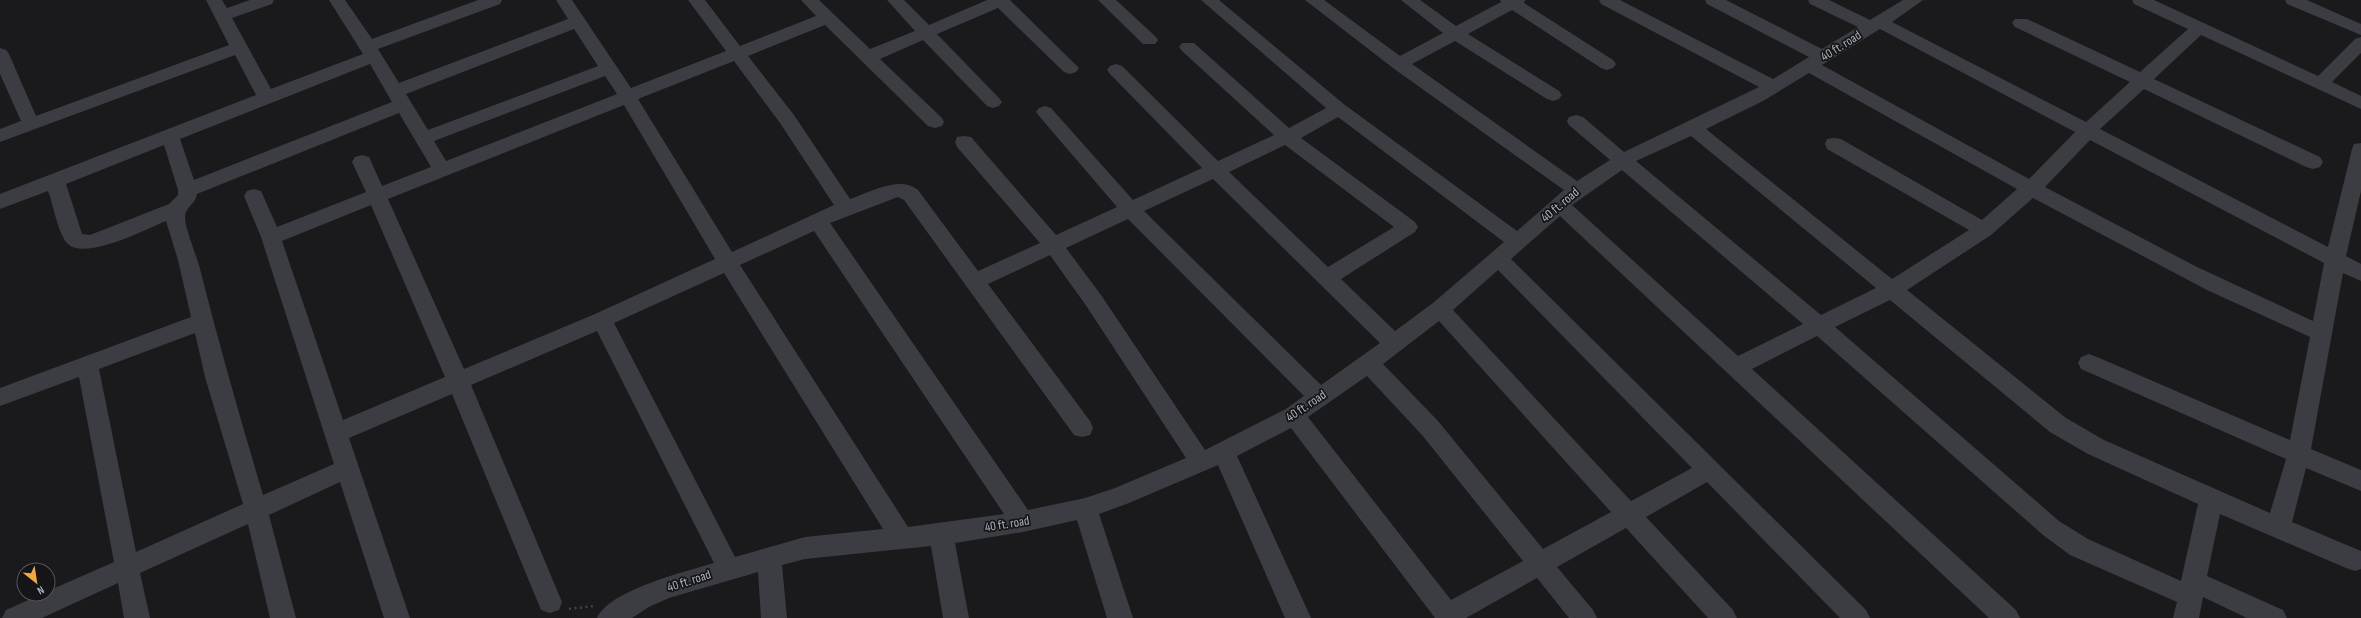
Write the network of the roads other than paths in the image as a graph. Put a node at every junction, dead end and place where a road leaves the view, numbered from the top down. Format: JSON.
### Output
{"nodes":[{"id":1,"x":214,"y":0,"type":"edge"},
{"id":2,"x":266,"y":0,"type":"edge"},
{"id":3,"x":358,"y":0,"type":"edge"},
{"id":4,"x":494,"y":0,"type":"edge"},
{"id":5,"x":564,"y":0,"type":"edge"},
{"id":6,"x":696,"y":0,"type":"edge"},
{"id":7,"x":809,"y":0,"type":"edge"},
{"id":8,"x":895,"y":0,"type":"edge"},
{"id":9,"x":1001,"y":0,"type":"edge"},
{"id":10,"x":1106,"y":0,"type":"edge"},
{"id":11,"x":1209,"y":0,"type":"edge"},
{"id":12,"x":1313,"y":0,"type":"edge"},
{"id":13,"x":1409,"y":0,"type":"edge"},
{"id":14,"x":1607,"y":0,"type":"edge"},
{"id":15,"x":1713,"y":0,"type":"edge"},
{"id":16,"x":1816,"y":0,"type":"edge"},
{"id":17,"x":2140,"y":0,"type":"edge"},
{"id":18,"x":2293,"y":0,"type":"edge"},
{"id":19,"x":1512,"y":1,"type":"edge"},
{"id":20,"x":1905,"y":2,"type":"edge"},
{"id":21,"x":339,"y":3,"type":"edge"},
{"id":22,"x":223,"y":16,"type":"junction"},
{"id":23,"x":827,"y":18,"type":"junction"},
{"id":24,"x":578,"y":21,"type":"junction"},
{"id":25,"x":2021,"y":23,"type":"dead end"},
{"id":26,"x":1875,"y":24,"type":"junction"},
{"id":27,"x":2199,"y":28,"type":"junction"},
{"id":28,"x":2361,"y":30,"type":"edge"},
{"id":29,"x":926,"y":32,"type":"junction"},
{"id":30,"x":1456,"y":34,"type":"junction"},
{"id":31,"x":1150,"y":40,"type":"dead end"},
{"id":32,"x":2361,"y":43,"type":"edge"},
{"id":33,"x":240,"y":47,"type":"junction"},
{"id":34,"x":1188,"y":47,"type":"dead end"},
{"id":35,"x":371,"y":51,"type":"junction"},
{"id":36,"x":0,"y":54,"type":"edge"},
{"id":37,"x":738,"y":54,"type":"junction"},
{"id":38,"x":868,"y":56,"type":"junction"},
{"id":39,"x":1816,"y":61,"type":"junction"},
{"id":40,"x":1399,"y":64,"type":"junction"},
{"id":41,"x":1607,"y":64,"type":"dead end"},
{"id":42,"x":609,"y":68,"type":"junction"},
{"id":43,"x":1070,"y":68,"type":"dead end"},
{"id":44,"x":1116,"y":70,"type":"dead end"},
{"id":45,"x":2141,"y":80,"type":"junction"},
{"id":46,"x":2320,"y":84,"type":"junction"},
{"id":47,"x":1773,"y":87,"type":"junction"},
{"id":48,"x":1553,"y":96,"type":"dead end"},
{"id":49,"x":266,"y":97,"type":"junction"},
{"id":50,"x":628,"y":97,"type":"junction"},
{"id":51,"x":400,"y":98,"type":"junction"},
{"id":52,"x":993,"y":102,"type":"dead end"},
{"id":53,"x":2361,"y":103,"type":"edge"},
{"id":54,"x":1339,"y":109,"type":"junction"},
{"id":55,"x":1045,"y":112,"type":"dead end"},
{"id":56,"x":1576,"y":121,"type":"dead end"},
{"id":57,"x":936,"y":122,"type":"dead end"},
{"id":58,"x":31,"y":124,"type":"junction"},
{"id":59,"x":1693,"y":128,"type":"junction"},
{"id":60,"x":2087,"y":131,"type":"junction"},
{"id":61,"x":0,"y":136,"type":"edge"},
{"id":62,"x":170,"y":136,"type":"junction"},
{"id":63,"x":1287,"y":137,"type":"junction"},
{"id":64,"x":424,"y":138,"type":"junction"},
{"id":65,"x":964,"y":142,"type":"dead end"},
{"id":66,"x":1834,"y":144,"type":"dead end"},
{"id":67,"x":1623,"y":160,"type":"junction"},
{"id":68,"x":2359,"y":161,"type":"edge"},
{"id":69,"x":362,"y":162,"type":"dead end"},
{"id":70,"x":2313,"y":162,"type":"dead end"},
{"id":71,"x":442,"y":170,"type":"junction"},
{"id":72,"x":1215,"y":170,"type":"junction"},
{"id":73,"x":55,"y":181,"type":"junction"},
{"id":74,"x":2031,"y":189,"type":"junction"},
{"id":75,"x":188,"y":190,"type":"junction"},
{"id":76,"x":1577,"y":190,"type":"junction"},
{"id":77,"x":377,"y":195,"type":"junction"},
{"id":78,"x":254,"y":196,"type":"dead end"},
{"id":79,"x":0,"y":202,"type":"edge"},
{"id":80,"x":1559,"y":204,"type":"junction"},
{"id":81,"x":846,"y":208,"type":"junction"},
{"id":82,"x":176,"y":210,"type":"junction"},
{"id":83,"x":1132,"y":210,"type":"junction"},
{"id":84,"x":818,"y":221,"type":"junction"},
{"id":85,"x":1984,"y":230,"type":"junction"},
{"id":86,"x":271,"y":237,"type":"junction"},
{"id":87,"x":1518,"y":242,"type":"junction"},
{"id":88,"x":1053,"y":245,"type":"junction"},
{"id":89,"x":1499,"y":259,"type":"junction"},
{"id":90,"x":2335,"y":261,"type":"junction"},
{"id":91,"x":728,"y":263,"type":"junction"},
{"id":92,"x":2361,"y":273,"type":"edge"},
{"id":93,"x":1327,"y":278,"type":"junction"},
{"id":94,"x":976,"y":281,"type":"junction"},
{"id":95,"x":1891,"y":290,"type":"junction"},
{"id":96,"x":1440,"y":309,"type":"junction"},
{"id":97,"x":203,"y":320,"type":"junction"},
{"id":98,"x":602,"y":320,"type":"junction"},
{"id":99,"x":1818,"y":325,"type":"junction"},
{"id":100,"x":2321,"y":333,"type":"junction"},
{"id":101,"x":1394,"y":343,"type":"junction"},
{"id":102,"x":1369,"y":363,"type":"junction"},
{"id":103,"x":2089,"y":363,"type":"dead end"},
{"id":104,"x":87,"y":364,"type":"junction"},
{"id":105,"x":1734,"y":368,"type":"junction"},
{"id":106,"x":458,"y":380,"type":"junction"},
{"id":107,"x":0,"y":397,"type":"edge"},
{"id":108,"x":1319,"y":398,"type":"junction"},
{"id":109,"x":1294,"y":415,"type":"junction"},
{"id":110,"x":1082,"y":428,"type":"dead end"},
{"id":111,"x":337,"y":432,"type":"junction"},
{"id":112,"x":1224,"y":452,"type":"junction"},
{"id":113,"x":2299,"y":453,"type":"junction"},
{"id":114,"x":1201,"y":462,"type":"junction"},
{"id":115,"x":348,"y":468,"type":"junction"},
{"id":116,"x":1710,"y":469,"type":"junction"},
{"id":117,"x":2361,"y":480,"type":"edge"},
{"id":118,"x":2210,"y":499,"type":"junction"},
{"id":119,"x":1085,"y":508,"type":"junction"},
{"id":120,"x":256,"y":510,"type":"junction"},
{"id":121,"x":1630,"y":515,"type":"junction"},
{"id":122,"x":1023,"y":522,"type":"junction"},
{"id":123,"x":2278,"y":528,"type":"junction"},
{"id":124,"x":941,"y":534,"type":"junction"},
{"id":125,"x":901,"y":537,"type":"junction"},
{"id":126,"x":769,"y":557,"type":"junction"},
{"id":127,"x":2355,"y":560,"type":"dead end"},
{"id":128,"x":1540,"y":565,"type":"junction"},
{"id":129,"x":128,"y":568,"type":"junction"},
{"id":130,"x":729,"y":569,"type":"junction"},
{"id":131,"x":2189,"y":598,"type":"edge"},
{"id":132,"x":550,"y":602,"type":"dead end"},
{"id":133,"x":1449,"y":617,"type":"edge"},
{"id":134,"x":15,"y":618,"type":"edge"},
{"id":135,"x":137,"y":618,"type":"edge"},
{"id":136,"x":283,"y":618,"type":"edge"},
{"id":137,"x":397,"y":618,"type":"edge"},
{"id":138,"x":610,"y":618,"type":"edge"},
{"id":139,"x":774,"y":618,"type":"edge"},
{"id":140,"x":956,"y":618,"type":"edge"},
{"id":141,"x":1120,"y":618,"type":"edge"},
{"id":142,"x":1298,"y":618,"type":"edge"},
{"id":143,"x":1584,"y":618,"type":"edge"},
{"id":144,"x":1724,"y":618,"type":"edge"},
{"id":145,"x":1857,"y":618,"type":"edge"},
{"id":146,"x":2007,"y":618,"type":"edge"},
{"id":147,"x":2274,"y":618,"type":"edge"}],
"edges":[{"from":1,"to":22,"type":"street"},
{"from":2,"to":22,"type":"street"},
{"from":3,"to":21,"type":"street"},
{"from":4,"to":35,"type":"street"},
{"from":5,"to":24,"type":"street"},
{"from":6,"to":37,"type":"street"},
{"from":7,"to":23,"type":"street"},
{"from":8,"to":29,"type":"street"},
{"from":9,"to":29,"type":"street"},
{"from":9,"to":43,"type":"street"},
{"from":10,"to":31,"type":"street"},
{"from":11,"to":54,"type":"street"},
{"from":12,"to":40,"type":"street"},
{"from":13,"to":30,"type":"street"},
{"from":14,"to":47,"type":"street"},
{"from":15,"to":39,"type":"street"},
{"from":16,"to":26,"type":"street"},
{"from":17,"to":27,"type":"street"},
{"from":18,"to":28,"type":"street"},
{"from":19,"to":30,"type":"street"},
{"from":19,"to":41,"type":"street"},
{"from":20,"to":26,"type":"street","name":"40 ft. road"},
{"from":21,"to":35,"type":"street"},
{"from":22,"to":33,"type":"street"},
{"from":23,"to":37,"type":"street"},
{"from":23,"to":38,"type":"street"},
{"from":24,"to":42,"type":"street"},
{"from":24,"to":51,"type":"street"},
{"from":25,"to":45,"type":"street"},
{"from":26,"to":39,"type":"street","name":"40 ft. road"},
{"from":26,"to":60,"type":"street"},
{"from":27,"to":45,"type":"street"},
{"from":27,"to":46,"type":"street"},
{"from":29,"to":38,"type":"street"},
{"from":29,"to":52,"type":"street"},
{"from":30,"to":40,"type":"street"},
{"from":30,"to":48,"type":"street"},
{"from":32,"to":46,"type":"street"},
{"from":33,"to":49,"type":"street"},
{"from":33,"to":58,"type":"street"},
{"from":34,"to":63,"type":"street"},
{"from":35,"to":49,"type":"street"},
{"from":35,"to":51,"type":"street"},
{"from":36,"to":58,"type":"street"},
{"from":37,"to":50,"type":"street"},
{"from":37,"to":81,"type":"street"},
{"from":38,"to":57,"type":"street"},
{"from":39,"to":47,"type":"street","name":"40 ft. road"},
{"from":39,"to":74,"type":"street"},
{"from":40,"to":76,"type":"street"},
{"from":42,"to":50,"type":"street"},
{"from":42,"to":64,"type":"street"},
{"from":44,"to":72,"type":"street"},
{"from":45,"to":60,"type":"street"},
{"from":45,"to":70,"type":"street"},
{"from":46,"to":53,"type":"street"},
{"from":47,"to":59,"type":"street","name":"40 ft. road"},
{"from":49,"to":62,"type":"street"},
{"from":50,"to":71,"type":"street"},
{"from":50,"to":91,"type":"street"},
{"from":51,"to":64,"type":"street"},
{"from":51,"to":75,"type":"street"},
{"from":54,"to":63,"type":"street"},
{"from":54,"to":87,"type":"street"},
{"from":55,"to":83,"type":"street"},
{"from":56,"to":67,"type":"street"},
{"from":58,"to":61,"type":"street"},
{"from":59,"to":67,"type":"street","name":"40 ft. road"},
{"from":59,"to":95,"type":"street"},
{"from":60,"to":74,"type":"street"},
{"from":60,"to":90,"type":"street"},
{"from":62,"to":73,"type":"street"},
{"from":62,"to":75,"type":"street"},
{"from":63,"to":72,"type":"street"},
{"from":63,"to":93,"type":"street"},
{"from":64,"to":71,"type":"street"},
{"from":65,"to":88,"type":"street"},
{"from":66,"to":85,"type":"street"},
{"from":67,"to":76,"type":"street","name":"40 ft. road"},
{"from":67,"to":99,"type":"street"},
{"from":68,"to":90,"type":"street"},
{"from":69,"to":77,"type":"street"},
{"from":71,"to":77,"type":"street"},
{"from":72,"to":83,"type":"street"},
{"from":72,"to":93,"type":"street"},
{"from":73,"to":79,"type":"street"},
{"from":73,"to":82,"type":"street"},
{"from":74,"to":85,"type":"street"},
{"from":74,"to":100,"type":"street"},
{"from":75,"to":82,"type":"street"},
{"from":76,"to":80,"type":"street","name":"40 ft. road"},
{"from":77,"to":86,"type":"street"},
{"from":77,"to":106,"type":"street"},
{"from":78,"to":86,"type":"street"},
{"from":80,"to":87,"type":"street","name":"40 ft. road"},
{"from":80,"to":105,"type":"street"},
{"from":81,"to":84,"type":"street"},
{"from":81,"to":94,"type":"street"},
{"from":82,"to":97,"type":"street"},
{"from":83,"to":88,"type":"street"},
{"from":83,"to":108,"type":"street"},
{"from":84,"to":91,"type":"street"},
{"from":84,"to":122,"type":"street"},
{"from":85,"to":95,"type":"street"},
{"from":86,"to":111,"type":"street"},
{"from":87,"to":89,"type":"street","name":"40 ft. road"},
{"from":88,"to":94,"type":"street"},
{"from":88,"to":114,"type":"street"},
{"from":89,"to":96,"type":"street","name":"40 ft. road"},
{"from":89,"to":116,"type":"street"},
{"from":90,"to":92,"type":"street"},
{"from":90,"to":100,"type":"street"},
{"from":91,"to":98,"type":"street"},
{"from":91,"to":125,"type":"street"},
{"from":93,"to":101,"type":"street"},
{"from":94,"to":110,"type":"street"},
{"from":95,"to":99,"type":"street"},
{"from":95,"to":118,"type":"street"},
{"from":96,"to":101,"type":"street","name":"40 ft. road"},
{"from":96,"to":121,"type":"street"},
{"from":97,"to":104,"type":"street"},
{"from":97,"to":120,"type":"street"},
{"from":98,"to":106,"type":"street"},
{"from":98,"to":130,"type":"street"},
{"from":99,"to":105,"type":"street"},
{"from":99,"to":131,"type":"street"},
{"from":100,"to":113,"type":"street"},
{"from":101,"to":102,"type":"street","name":"40 ft. road"},
{"from":102,"to":108,"type":"street","name":"40 ft. road"},
{"from":102,"to":128,"type":"street"},
{"from":103,"to":113,"type":"street"},
{"from":104,"to":107,"type":"street"},
{"from":104,"to":129,"type":"street"},
{"from":105,"to":146,"type":"street"},
{"from":106,"to":111,"type":"street"},
{"from":106,"to":132,"type":"street"},
{"from":108,"to":109,"type":"street","name":"40 ft. road"},
{"from":109,"to":112,"type":"street","name":"40 ft. road"},
{"from":109,"to":133,"type":"street"},
{"from":111,"to":115,"type":"street"},
{"from":112,"to":114,"type":"street","name":"40 ft. road"},
{"from":112,"to":142,"type":"street"},
{"from":113,"to":117,"type":"street"},
{"from":113,"to":123,"type":"street"},
{"from":114,"to":119,"type":"street","name":"40 ft. road"},
{"from":115,"to":120,"type":"street"},
{"from":115,"to":137,"type":"street"},
{"from":116,"to":121,"type":"street"},
{"from":116,"to":145,"type":"street"},
{"from":118,"to":123,"type":"street"},
{"from":118,"to":131,"type":"street"},
{"from":119,"to":122,"type":"street","name":"40 ft. road"},
{"from":119,"to":141,"type":"street"},
{"from":120,"to":129,"type":"street"},
{"from":120,"to":136,"type":"street"},
{"from":121,"to":128,"type":"street"},
{"from":121,"to":144,"type":"street"},
{"from":122,"to":124,"type":"street","name":"40 ft. road"},
{"from":123,"to":127,"type":"street"},
{"from":124,"to":125,"type":"street","name":"40 ft. road"},
{"from":124,"to":140,"type":"street"},
{"from":125,"to":126,"type":"street","name":"40 ft. road"},
{"from":126,"to":130,"type":"street","name":"40 ft. road"},
{"from":126,"to":139,"type":"street"},
{"from":128,"to":133,"type":"street"},
{"from":128,"to":143,"type":"street"},
{"from":129,"to":134,"type":"street"},
{"from":129,"to":135,"type":"street"},
{"from":130,"to":138,"type":"street","name":"40 ft. road"},
{"from":131,"to":147,"type":"street"}]}
